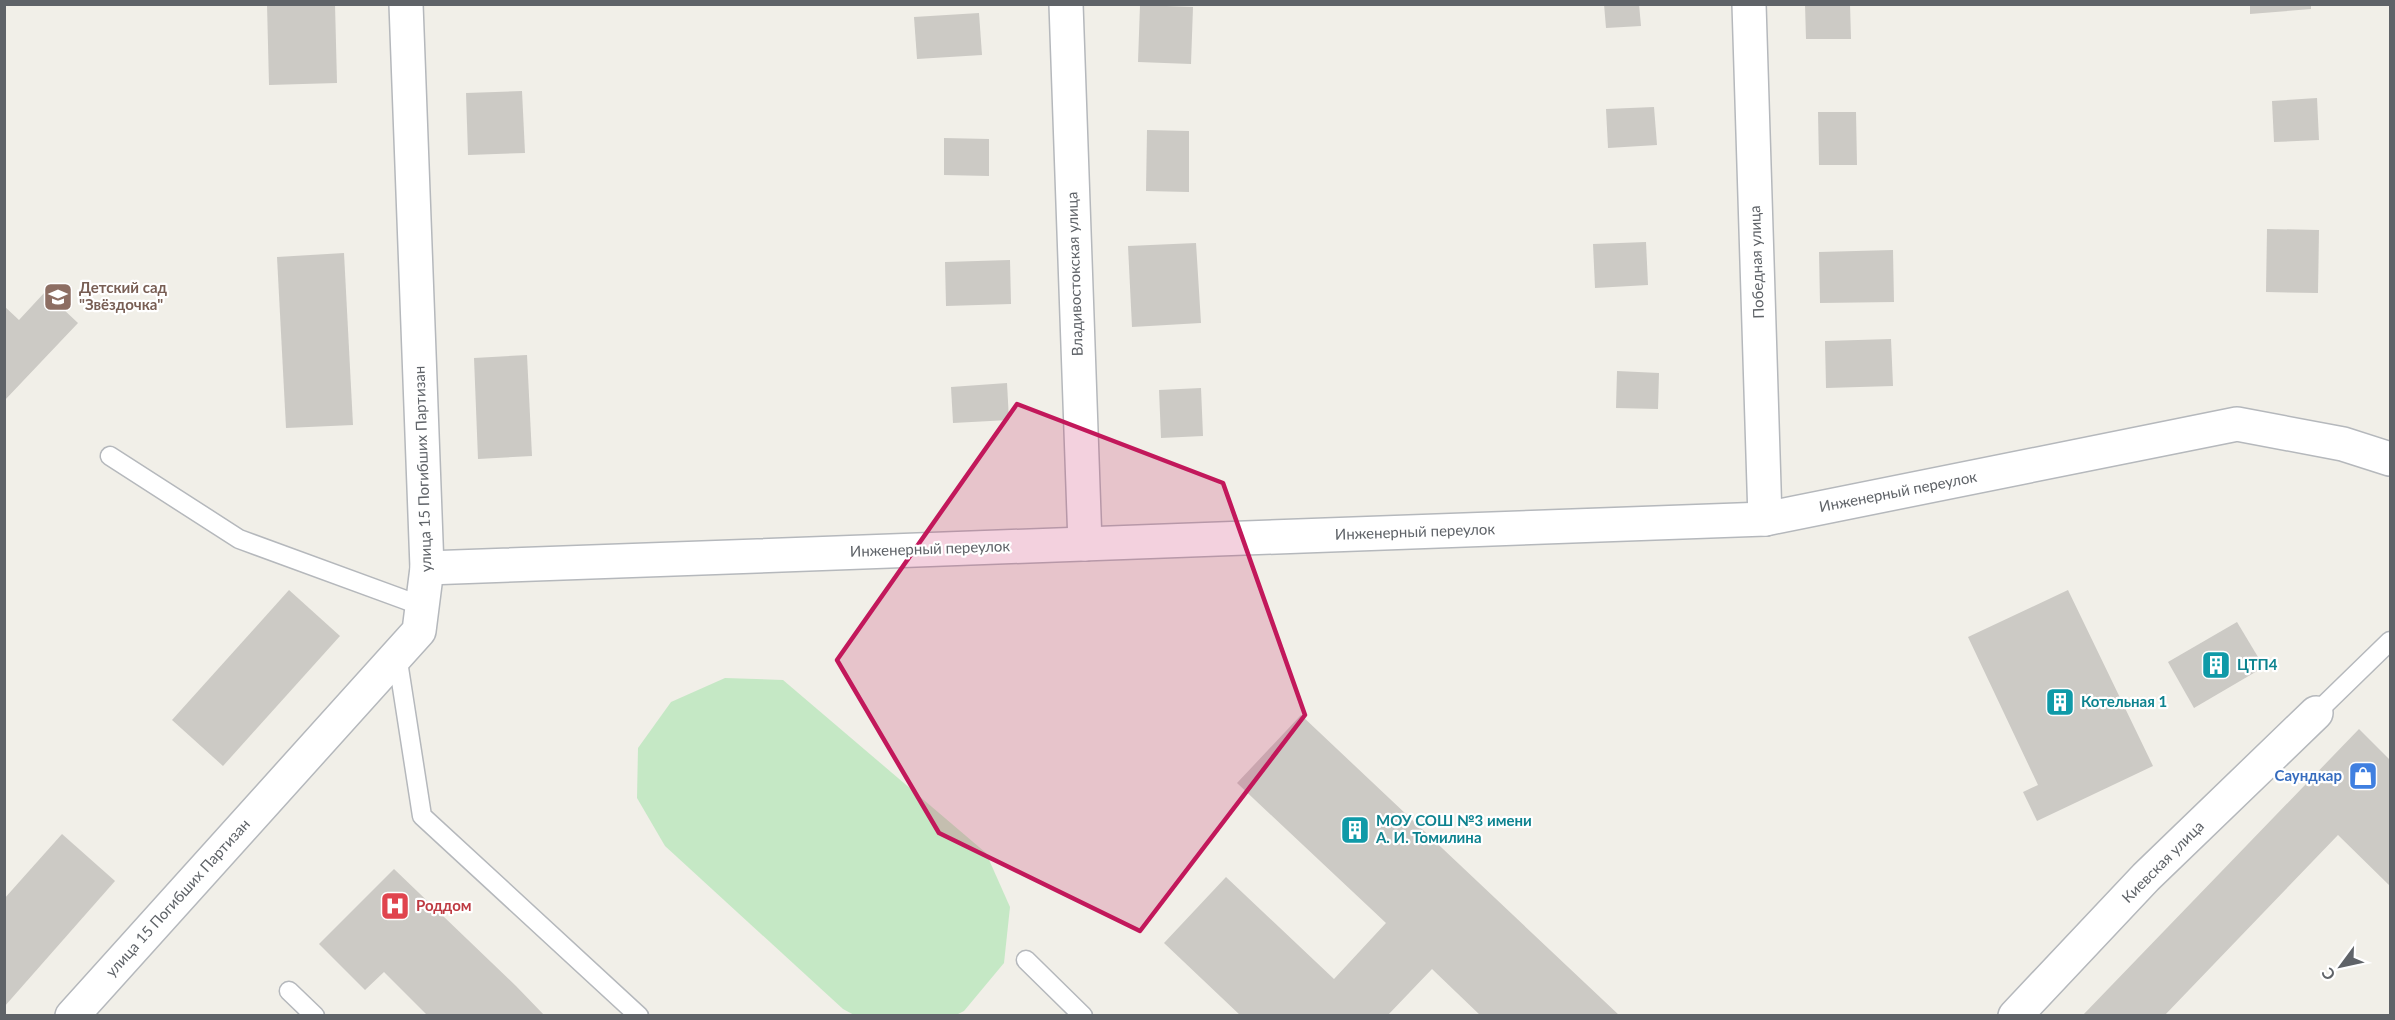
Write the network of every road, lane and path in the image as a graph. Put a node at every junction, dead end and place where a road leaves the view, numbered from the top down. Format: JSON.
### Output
{"nodes":[{"id":1,"x":406,"y":4,"type":"edge"},
{"id":2,"x":1066,"y":4,"type":"edge"},
{"id":3,"x":1749,"y":4,"type":"edge"},
{"id":4,"x":110,"y":456,"type":"dead end"},
{"id":5,"x":2391,"y":459,"type":"edge"},
{"id":6,"x":1765,"y":519,"type":"junction"},
{"id":7,"x":1084,"y":544,"type":"junction"},
{"id":8,"x":427,"y":568,"type":"junction"},
{"id":9,"x":422,"y":606,"type":"junction"},
{"id":10,"x":2391,"y":641,"type":"edge"},
{"id":11,"x":397,"y":655,"type":"junction"},
{"id":12,"x":2316,"y":713,"type":"joint"},
{"id":13,"x":1026,"y":960,"type":"dead end"},
{"id":14,"x":289,"y":991,"type":"dead end"},
{"id":15,"x":76,"y":1014,"type":"edge"},
{"id":16,"x":315,"y":1016,"type":"edge"},
{"id":17,"x":639,"y":1016,"type":"edge"},
{"id":18,"x":1083,"y":1016,"type":"edge"},
{"id":19,"x":2015,"y":1016,"type":"edge"}],
"edges":[{"from":1,"to":8,"type":"street","name":"улица 15 Погибших Партизан"},
{"from":2,"to":7,"type":"street","name":"Владивостокская улица"},
{"from":3,"to":6,"type":"street","name":"Победная улица"},
{"from":4,"to":9,"type":"lane"},
{"from":5,"to":6,"type":"street","name":"Инженерный переулок"},
{"from":6,"to":7,"type":"street","name":"Инженерный переулок"},
{"from":7,"to":8,"type":"street","name":"Инженерный переулок"},
{"from":8,"to":9,"type":"street","name":"улица 15 Погибших Партизан"},
{"from":9,"to":11,"type":"street","name":"улица 15 Погибших Партизан"},
{"from":10,"to":12,"type":"lane"},
{"from":11,"to":15,"type":"street","name":"улица 15 Погибших Партизан"},
{"from":11,"to":17,"type":"lane"},
{"from":12,"to":19,"type":"street","name":"Киевская улица"},
{"from":13,"to":18,"type":"lane"},
{"from":14,"to":16,"type":"lane"}]}
